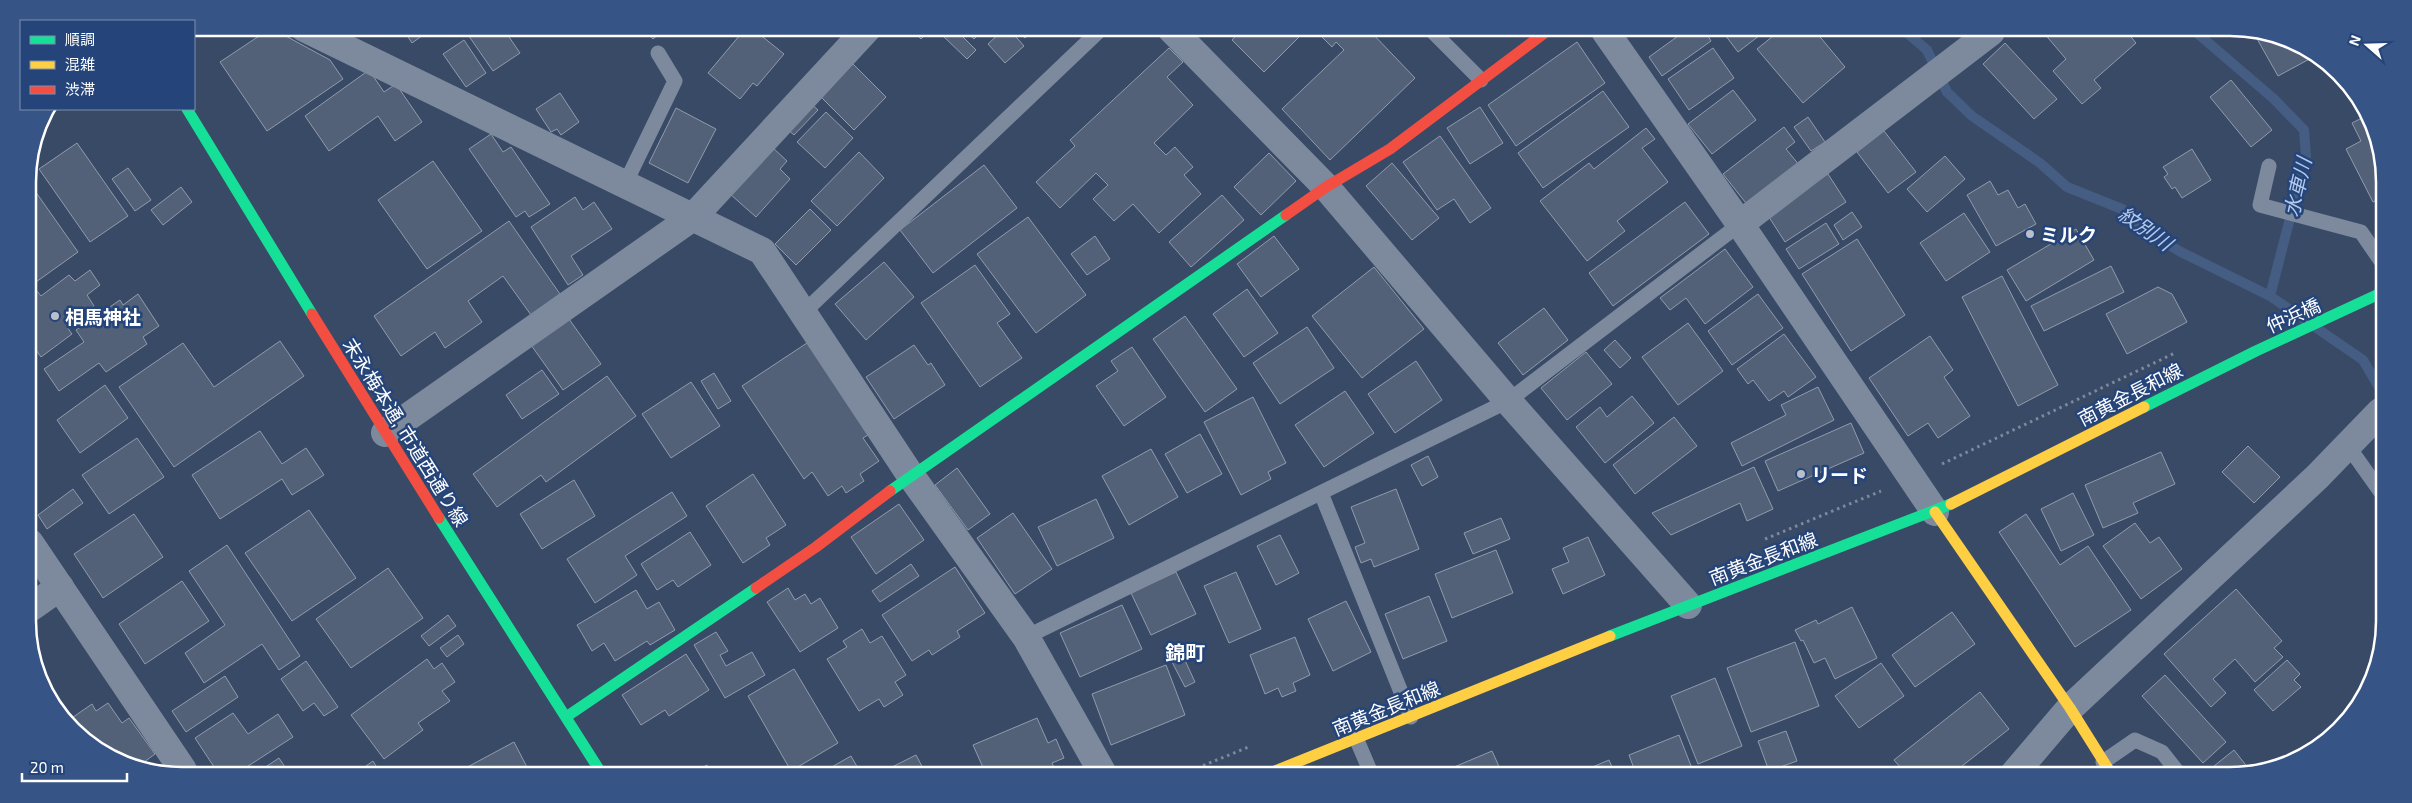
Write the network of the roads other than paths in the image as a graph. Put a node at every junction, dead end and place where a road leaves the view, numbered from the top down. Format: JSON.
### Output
{"nodes":[{"id":1,"x":320,"y":36,"type":"edge"},
{"id":2,"x":861,"y":36,"type":"edge"},
{"id":3,"x":1094,"y":36,"type":"edge"},
{"id":4,"x":1178,"y":36,"type":"edge"},
{"id":5,"x":1437,"y":36,"type":"edge"},
{"id":6,"x":1540,"y":36,"type":"edge"},
{"id":7,"x":1608,"y":36,"type":"edge"},
{"id":8,"x":1986,"y":36,"type":"edge"},
{"id":9,"x":658,"y":52,"type":"dead end"},
{"id":10,"x":1482,"y":80,"type":"junction"},
{"id":11,"x":188,"y":110,"type":"edge"},
{"id":12,"x":2270,"y":166,"type":"dead end"},
{"id":13,"x":625,"y":184,"type":"junction"},
{"id":14,"x":1326,"y":187,"type":"junction"},
{"id":15,"x":693,"y":218,"type":"junction"},
{"id":16,"x":1740,"y":224,"type":"junction"},
{"id":17,"x":2376,"y":254,"type":"edge"},
{"id":18,"x":2376,"y":296,"type":"edge"},
{"id":19,"x":803,"y":313,"type":"junction"},
{"id":20,"x":2256,"y":351,"type":"joint"},
{"id":21,"x":1508,"y":401,"type":"junction"},
{"id":22,"x":2376,"y":416,"type":"edge"},
{"id":23,"x":385,"y":433,"type":"junction"},
{"id":24,"x":2353,"y":441,"type":"junction"},
{"id":25,"x":911,"y":476,"type":"junction"},
{"id":26,"x":2376,"y":484,"type":"edge"},
{"id":27,"x":1321,"y":493,"type":"junction"},
{"id":28,"x":1935,"y":512,"type":"junction"},
{"id":29,"x":36,"y":551,"type":"edge"},
{"id":30,"x":60,"y":587,"type":"junction"},
{"id":31,"x":36,"y":604,"type":"edge"},
{"id":32,"x":1688,"y":605,"type":"junction"},
{"id":33,"x":1026,"y":637,"type":"junction"},
{"id":34,"x":2070,"y":708,"type":"junction"},
{"id":35,"x":566,"y":716,"type":"junction"},
{"id":36,"x":1411,"y":717,"type":"junction"},
{"id":37,"x":1356,"y":738,"type":"junction"},
{"id":38,"x":2103,"y":762,"type":"junction"},
{"id":39,"x":1286,"y":766,"type":"edge"},
{"id":40,"x":1368,"y":766,"type":"edge"},
{"id":41,"x":2021,"y":766,"type":"edge"},
{"id":42,"x":2106,"y":766,"type":"edge"},
{"id":43,"x":2173,"y":766,"type":"edge"},
{"id":44,"x":181,"y":767,"type":"edge"},
{"id":45,"x":597,"y":767,"type":"edge"},
{"id":46,"x":1099,"y":767,"type":"edge"}],
"edges":[{"from":1,"to":13,"type":"street"},
{"from":2,"to":15,"type":"street"},
{"from":3,"to":19,"type":"lane"},
{"from":4,"to":14,"type":"street"},
{"from":5,"to":10,"type":"lane"},
{"from":6,"to":10,"type":"street"},
{"from":7,"to":16,"type":"street"},
{"from":8,"to":16,"type":"street"},
{"from":9,"to":13,"type":"lane"},
{"from":10,"to":14,"type":"street"},
{"from":11,"to":23,"type":"street","name":"末永梅本通, 市道西通り線"},
{"from":12,"to":17,"type":"lane"},
{"from":13,"to":15,"type":"street"},
{"from":14,"to":21,"type":"street"},
{"from":14,"to":25,"type":"street"},
{"from":15,"to":19,"type":"street"},
{"from":15,"to":23,"type":"street"},
{"from":16,"to":21,"type":"lane"},
{"from":16,"to":28,"type":"street"},
{"from":18,"to":20,"type":"street","name":"仲浜橋"},
{"from":19,"to":25,"type":"street"},
{"from":20,"to":28,"type":"street","name":"南黄金長和線"},
{"from":21,"to":27,"type":"lane"},
{"from":21,"to":32,"type":"street"},
{"from":22,"to":24,"type":"street"},
{"from":23,"to":35,"type":"street","name":"末永梅本通, 市道西通り線"},
{"from":24,"to":26,"type":"lane"},
{"from":24,"to":34,"type":"street"},
{"from":25,"to":33,"type":"street"},
{"from":25,"to":35,"type":"street"},
{"from":27,"to":33,"type":"lane"},
{"from":27,"to":36,"type":"lane"},
{"from":28,"to":32,"type":"street","name":"南黄金長和線"},
{"from":28,"to":34,"type":"street"},
{"from":29,"to":30,"type":"street"},
{"from":30,"to":31,"type":"street"},
{"from":30,"to":44,"type":"street"},
{"from":32,"to":36,"type":"street","name":"南黄金長和線"},
{"from":33,"to":46,"type":"street"},
{"from":34,"to":38,"type":"street"},
{"from":34,"to":41,"type":"street"},
{"from":35,"to":45,"type":"street","name":"末永梅本通, 市道西通り線"},
{"from":36,"to":37,"type":"street","name":"南黄金長和線"},
{"from":37,"to":39,"type":"street","name":"南黄金長和線"},
{"from":37,"to":40,"type":"lane"},
{"from":38,"to":42,"type":"street"},
{"from":38,"to":43,"type":"lane"}]}
